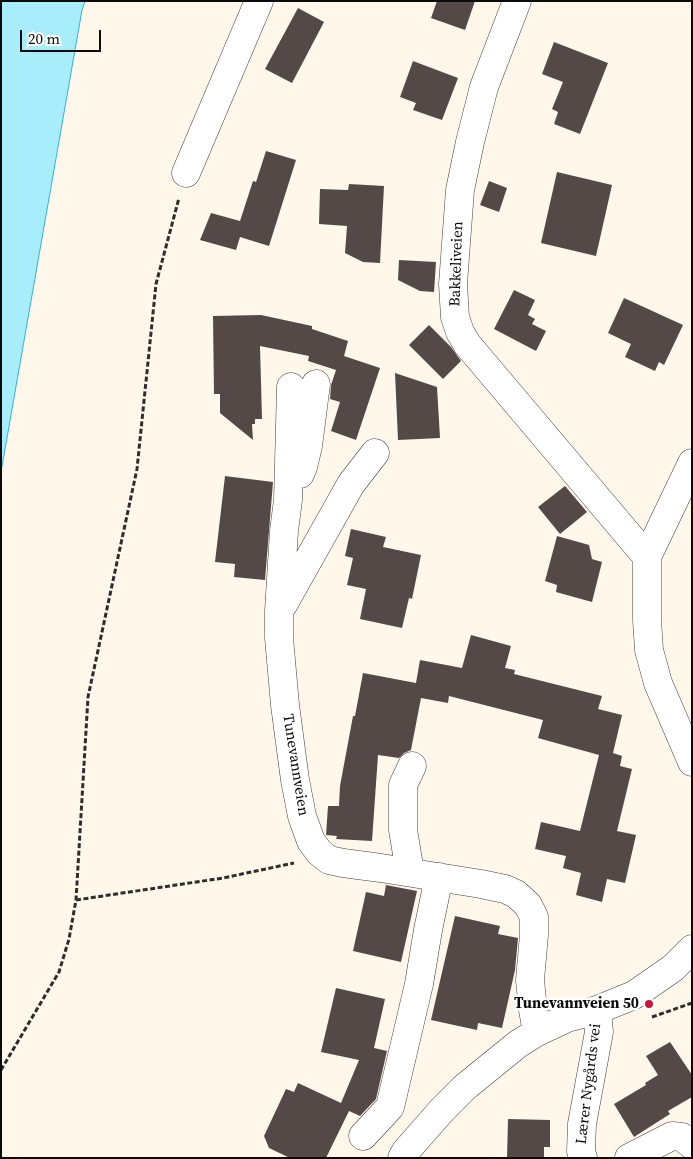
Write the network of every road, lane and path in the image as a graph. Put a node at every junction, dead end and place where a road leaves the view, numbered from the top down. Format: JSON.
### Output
{"nodes":[{"id":1,"x":259,"y":1,"type":"edge"},
{"id":2,"x":517,"y":1,"type":"edge"},
{"id":3,"x":186,"y":173,"type":"joint"},
{"id":4,"x":304,"y":386,"type":"dead end"},
{"id":5,"x":375,"y":453,"type":"dead end"},
{"id":6,"x":692,"y":462,"type":"edge"},
{"id":7,"x":684,"y":499,"type":"edge"},
{"id":8,"x":647,"y":557,"type":"junction"},
{"id":9,"x":279,"y":611,"type":"junction"},
{"id":10,"x":692,"y":762,"type":"edge"},
{"id":11,"x":412,"y":766,"type":"dead end"},
{"id":12,"x":319,"y":852,"type":"junction"},
{"id":13,"x":410,"y":872,"type":"junction"},
{"id":14,"x":439,"y":877,"type":"junction"},
{"id":15,"x":76,"y":900,"type":"junction"},
{"id":16,"x":692,"y":949,"type":"edge"},
{"id":17,"x":692,"y":1003,"type":"edge"},
{"id":18,"x":597,"y":1010,"type":"junction"},
{"id":19,"x":650,"y":1018,"type":"dead end"},
{"id":20,"x":537,"y":1032,"type":"junction"},
{"id":21,"x":1,"y":1070,"type":"edge"},
{"id":22,"x":363,"y":1136,"type":"dead end"},
{"id":23,"x":692,"y":1145,"type":"edge"},
{"id":24,"x":402,"y":1158,"type":"edge"},
{"id":25,"x":583,"y":1158,"type":"edge"},
{"id":26,"x":630,"y":1158,"type":"edge"}],
"edges":[{"from":1,"to":3,"type":"street"},
{"from":2,"to":8,"type":"street","name":"Bakkeliveien"},
{"from":3,"to":15,"type":"path"},
{"from":4,"to":9,"type":"street","name":"Tunevannveien"},
{"from":5,"to":9,"type":"street"},
{"from":6,"to":7,"type":"street"},
{"from":7,"to":8,"type":"street"},
{"from":8,"to":10,"type":"street"},
{"from":9,"to":12,"type":"street","name":"Tunevannveien"},
{"from":11,"to":13,"type":"street"},
{"from":12,"to":13,"type":"street"},
{"from":12,"to":15,"type":"path"},
{"from":13,"to":14,"type":"street"},
{"from":14,"to":20,"type":"street"},
{"from":14,"to":22,"type":"street"},
{"from":15,"to":21,"type":"path"},
{"from":16,"to":18,"type":"street"},
{"from":17,"to":19,"type":"path"},
{"from":18,"to":20,"type":"street"},
{"from":18,"to":25,"type":"street","name":"Lærer Nygårds vei"},
{"from":20,"to":24,"type":"street"},
{"from":23,"to":26,"type":"street"}]}
